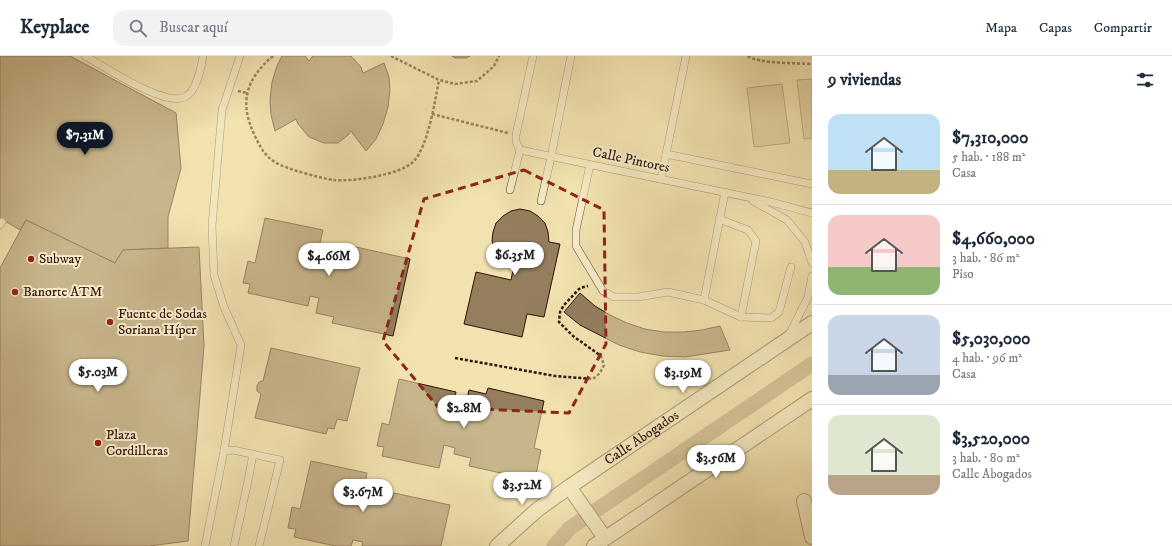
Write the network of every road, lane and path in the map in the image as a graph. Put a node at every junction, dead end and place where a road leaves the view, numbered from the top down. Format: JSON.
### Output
{"nodes":[{"id":1,"x":85,"y":56,"type":"edge"},
{"id":2,"x":203,"y":56,"type":"edge"},
{"id":3,"x":240,"y":56,"type":"edge"},
{"id":4,"x":273,"y":56,"type":"edge"},
{"id":5,"x":391,"y":56,"type":"edge"},
{"id":6,"x":499,"y":56,"type":"edge"},
{"id":7,"x":533,"y":56,"type":"edge"},
{"id":8,"x":570,"y":56,"type":"edge"},
{"id":9,"x":686,"y":56,"type":"edge"},
{"id":10,"x":748,"y":56,"type":"edge"},
{"id":11,"x":812,"y":64,"type":"edge"},
{"id":12,"x":439,"y":80,"type":"junction"},
{"id":13,"x":432,"y":114,"type":"junction"},
{"id":14,"x":516,"y":138,"type":"junction"},
{"id":15,"x":520,"y":150,"type":"junction"},
{"id":16,"x":666,"y":154,"type":"junction"},
{"id":17,"x":551,"y":157,"type":"junction"},
{"id":18,"x":590,"y":165,"type":"junction"},
{"id":19,"x":661,"y":180,"type":"junction"},
{"id":20,"x":812,"y":184,"type":"edge"},
{"id":21,"x":510,"y":190,"type":"dead end"},
{"id":22,"x":725,"y":192,"type":"junction"},
{"id":23,"x":746,"y":197,"type":"junction"},
{"id":24,"x":541,"y":201,"type":"dead end"},
{"id":25,"x":812,"y":213,"type":"edge"},
{"id":26,"x":719,"y":219,"type":"junction"},
{"id":27,"x":812,"y":263,"type":"edge"},
{"id":28,"x":791,"y":267,"type":"dead end"},
{"id":29,"x":812,"y":276,"type":"edge"},
{"id":30,"x":598,"y":283,"type":"junction"},
{"id":31,"x":704,"y":300,"type":"junction"},
{"id":32,"x":741,"y":317,"type":"junction"},
{"id":33,"x":812,"y":323,"type":"edge"},
{"id":34,"x":785,"y":341,"type":"junction"},
{"id":35,"x":456,"y":358,"type":"dead end"},
{"id":36,"x":812,"y":399,"type":"edge"},
{"id":37,"x":224,"y":451,"type":"junction"},
{"id":38,"x":252,"y":454,"type":"junction"},
{"id":39,"x":573,"y":492,"type":"junction"},
{"id":40,"x":804,"y":501,"type":"dead end"},
{"id":41,"x":812,"y":537,"type":"edge"},
{"id":42,"x":600,"y":542,"type":"edge"},
{"id":43,"x":205,"y":546,"type":"edge"},
{"id":44,"x":234,"y":546,"type":"edge"},
{"id":45,"x":259,"y":546,"type":"edge"},
{"id":46,"x":497,"y":546,"type":"edge"}],
"edges":[{"from":1,"to":2,"type":"lane"},
{"from":3,"to":37,"type":"lane"},
{"from":4,"to":13,"type":"path"},
{"from":5,"to":12,"type":"path"},
{"from":6,"to":12,"type":"path"},
{"from":7,"to":14,"type":"lane"},
{"from":8,"to":17,"type":"lane"},
{"from":9,"to":16,"type":"lane"},
{"from":10,"to":11,"type":"path"},
{"from":12,"to":13,"type":"path"},
{"from":13,"to":14,"type":"path"},
{"from":14,"to":15,"type":"lane"},
{"from":15,"to":17,"type":"lane","name":"Calle Pintores"},
{"from":15,"to":21,"type":"lane"},
{"from":16,"to":19,"type":"lane"},
{"from":16,"to":20,"type":"lane"},
{"from":17,"to":18,"type":"lane","name":"Calle Pintores"},
{"from":17,"to":24,"type":"lane"},
{"from":18,"to":19,"type":"lane","name":"Calle Pintores"},
{"from":18,"to":30,"type":"lane"},
{"from":19,"to":22,"type":"lane","name":"Calle Pintores"},
{"from":22,"to":23,"type":"lane","name":"Calle Pintores"},
{"from":22,"to":26,"type":"lane"},
{"from":23,"to":25,"type":"lane","name":"Calle Pintores"},
{"from":23,"to":27,"type":"lane","name":"Calle Pintores"},
{"from":26,"to":31,"type":"lane"},
{"from":26,"to":32,"type":"lane"},
{"from":28,"to":32,"type":"lane"},
{"from":29,"to":34,"type":"lane"},
{"from":30,"to":31,"type":"lane"},
{"from":30,"to":35,"type":"path"},
{"from":31,"to":32,"type":"lane"},
{"from":33,"to":34,"type":"street","name":"Calle Abogados"},
{"from":34,"to":39,"type":"street","name":"Calle Abogados"},
{"from":36,"to":42,"type":"street"},
{"from":37,"to":38,"type":"lane"},
{"from":37,"to":43,"type":"lane"},
{"from":38,"to":44,"type":"lane"},
{"from":38,"to":45,"type":"lane"},
{"from":39,"to":42,"type":"street"},
{"from":39,"to":46,"type":"street","name":"Calle Abogados"},
{"from":40,"to":41,"type":"street"}]}
